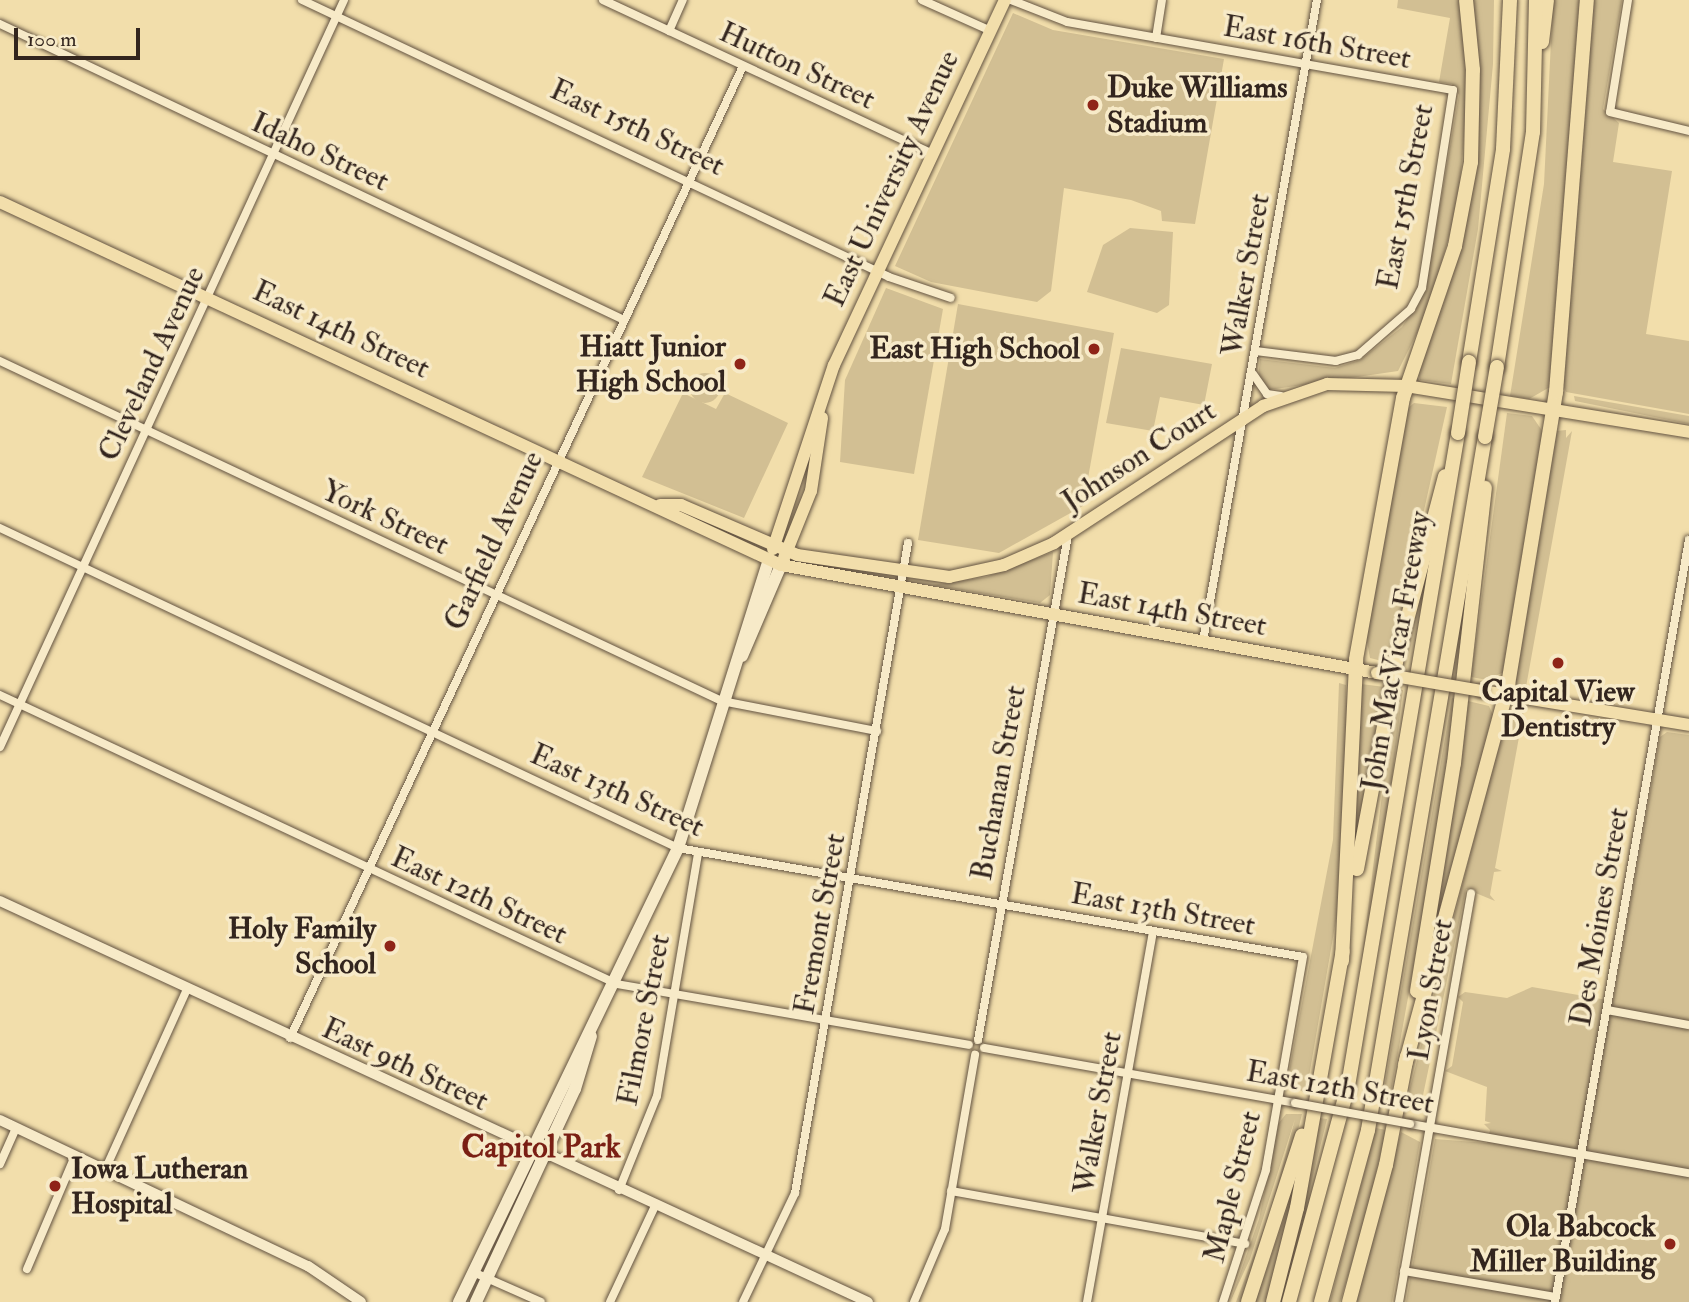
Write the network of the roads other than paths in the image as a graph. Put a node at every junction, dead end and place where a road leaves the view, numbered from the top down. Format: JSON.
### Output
{"nodes":[{"id":1,"x":302,"y":0,"type":"edge"},
{"id":2,"x":344,"y":0,"type":"edge"},
{"id":3,"x":603,"y":0,"type":"edge"},
{"id":4,"x":684,"y":0,"type":"edge"},
{"id":5,"x":922,"y":0,"type":"edge"},
{"id":6,"x":1005,"y":0,"type":"edge"},
{"id":7,"x":1011,"y":0,"type":"edge"},
{"id":8,"x":1162,"y":0,"type":"edge"},
{"id":9,"x":1317,"y":0,"type":"edge"},
{"id":10,"x":1466,"y":0,"type":"edge"},
{"id":11,"x":1504,"y":0,"type":"edge"},
{"id":12,"x":1510,"y":0,"type":"edge"},
{"id":13,"x":1536,"y":0,"type":"edge"},
{"id":14,"x":1547,"y":0,"type":"edge"},
{"id":15,"x":1587,"y":0,"type":"edge"},
{"id":16,"x":1628,"y":0,"type":"edge"},
{"id":17,"x":337,"y":16,"type":"junction"},
{"id":18,"x":0,"y":24,"type":"edge"},
{"id":19,"x":669,"y":31,"type":"junction"},
{"id":20,"x":991,"y":31,"type":"junction"},
{"id":21,"x":1156,"y":38,"type":"junction"},
{"id":22,"x":1306,"y":64,"type":"junction"},
{"id":23,"x":743,"y":66,"type":"junction"},
{"id":24,"x":1508,"y":74,"type":"junction"},
{"id":25,"x":1536,"y":75,"type":"junction"},
{"id":26,"x":1453,"y":90,"type":"joint"},
{"id":27,"x":1689,"y":131,"type":"edge"},
{"id":28,"x":272,"y":154,"type":"junction"},
{"id":29,"x":934,"y":154,"type":"junction"},
{"id":30,"x":687,"y":181,"type":"junction"},
{"id":31,"x":0,"y":202,"type":"edge"},
{"id":32,"x":877,"y":272,"type":"junction"},
{"id":33,"x":208,"y":297,"type":"junction"},
{"id":34,"x":951,"y":298,"type":"dead end"},
{"id":35,"x":622,"y":319,"type":"junction"},
{"id":36,"x":1256,"y":351,"type":"junction"},
{"id":37,"x":0,"y":361,"type":"edge"},
{"id":38,"x":1252,"y":372,"type":"junction"},
{"id":39,"x":1406,"y":386,"type":"junction"},
{"id":40,"x":1284,"y":396,"type":"junction"},
{"id":41,"x":1553,"y":409,"type":"junction"},
{"id":42,"x":1244,"y":418,"type":"junction"},
{"id":43,"x":147,"y":430,"type":"junction"},
{"id":44,"x":1689,"y":432,"type":"edge"},
{"id":45,"x":1485,"y":438,"type":"junction"},
{"id":46,"x":1457,"y":439,"type":"junction"},
{"id":47,"x":557,"y":458,"type":"junction"},
{"id":48,"x":660,"y":505,"type":"junction"},
{"id":49,"x":0,"y":528,"type":"edge"},
{"id":50,"x":1068,"y":535,"type":"junction"},
{"id":51,"x":1689,"y":540,"type":"edge"},
{"id":52,"x":908,"y":543,"type":"dead end"},
{"id":53,"x":782,"y":548,"type":"junction"},
{"id":54,"x":775,"y":562,"type":"junction"},
{"id":55,"x":82,"y":567,"type":"junction"},
{"id":56,"x":902,"y":574,"type":"junction"},
{"id":57,"x":900,"y":588,"type":"junction"},
{"id":58,"x":494,"y":594,"type":"junction"},
{"id":59,"x":1051,"y":616,"type":"junction"},
{"id":60,"x":1203,"y":641,"type":"junction"},
{"id":61,"x":1355,"y":669,"type":"junction"},
{"id":62,"x":0,"y":695,"type":"edge"},
{"id":63,"x":1506,"y":695,"type":"junction"},
{"id":64,"x":722,"y":701,"type":"junction"},
{"id":65,"x":19,"y":704,"type":"junction"},
{"id":66,"x":1657,"y":720,"type":"junction"},
{"id":67,"x":1689,"y":726,"type":"edge"},
{"id":68,"x":877,"y":731,"type":"junction"},
{"id":69,"x":431,"y":732,"type":"junction"},
{"id":70,"x":0,"y":747,"type":"edge"},
{"id":71,"x":678,"y":848,"type":"junction"},
{"id":72,"x":698,"y":853,"type":"junction"},
{"id":73,"x":368,"y":870,"type":"junction"},
{"id":74,"x":851,"y":880,"type":"junction"},
{"id":75,"x":1471,"y":893,"type":"dead end"},
{"id":76,"x":0,"y":901,"type":"edge"},
{"id":77,"x":1001,"y":904,"type":"junction"},
{"id":78,"x":1153,"y":932,"type":"junction"},
{"id":79,"x":1303,"y":957,"type":"joint"},
{"id":80,"x":1342,"y":961,"type":"junction"},
{"id":81,"x":617,"y":984,"type":"junction"},
{"id":82,"x":187,"y":989,"type":"junction"},
{"id":83,"x":675,"y":995,"type":"junction"},
{"id":84,"x":1607,"y":1010,"type":"junction"},
{"id":85,"x":826,"y":1021,"type":"junction"},
{"id":86,"x":1689,"y":1025,"type":"edge"},
{"id":87,"x":591,"y":1036,"type":"junction"},
{"id":88,"x":290,"y":1038,"type":"junction"},
{"id":89,"x":978,"y":1040,"type":"junction"},
{"id":90,"x":1328,"y":1040,"type":"junction"},
{"id":91,"x":969,"y":1045,"type":"junction"},
{"id":92,"x":984,"y":1048,"type":"junction"},
{"id":93,"x":975,"y":1055,"type":"junction"},
{"id":94,"x":1405,"y":1065,"type":"junction"},
{"id":95,"x":1128,"y":1074,"type":"junction"},
{"id":96,"x":1278,"y":1100,"type":"junction"},
{"id":97,"x":0,"y":1120,"type":"edge"},
{"id":98,"x":1429,"y":1127,"type":"junction"},
{"id":99,"x":16,"y":1128,"type":"junction"},
{"id":100,"x":531,"y":1150,"type":"junction"},
{"id":101,"x":1581,"y":1154,"type":"junction"},
{"id":102,"x":75,"y":1156,"type":"junction"},
{"id":103,"x":544,"y":1156,"type":"junction"},
{"id":104,"x":0,"y":1164,"type":"edge"},
{"id":105,"x":105,"y":1170,"type":"junction"},
{"id":106,"x":1689,"y":1172,"type":"edge"},
{"id":107,"x":619,"y":1190,"type":"junction"},
{"id":108,"x":951,"y":1191,"type":"junction"},
{"id":109,"x":654,"y":1206,"type":"junction"},
{"id":110,"x":1102,"y":1218,"type":"junction"},
{"id":111,"x":1245,"y":1244,"type":"junction"},
{"id":112,"x":765,"y":1255,"type":"junction"},
{"id":113,"x":27,"y":1269,"type":"dead end"},
{"id":114,"x":1404,"y":1271,"type":"junction"},
{"id":115,"x":473,"y":1272,"type":"junction"},
{"id":116,"x":487,"y":1278,"type":"junction"},
{"id":117,"x":1555,"y":1300,"type":"edge"},
{"id":118,"x":361,"y":1302,"type":"edge"},
{"id":119,"x":459,"y":1302,"type":"edge"},
{"id":120,"x":476,"y":1302,"type":"edge"},
{"id":121,"x":541,"y":1302,"type":"edge"},
{"id":122,"x":610,"y":1302,"type":"edge"},
{"id":123,"x":743,"y":1302,"type":"edge"},
{"id":124,"x":868,"y":1302,"type":"edge"},
{"id":125,"x":914,"y":1302,"type":"edge"},
{"id":126,"x":1087,"y":1302,"type":"edge"},
{"id":127,"x":1223,"y":1302,"type":"edge"},
{"id":128,"x":1248,"y":1302,"type":"edge"},
{"id":129,"x":1273,"y":1302,"type":"edge"},
{"id":130,"x":1289,"y":1302,"type":"edge"},
{"id":131,"x":1321,"y":1302,"type":"edge"},
{"id":132,"x":1349,"y":1302,"type":"edge"},
{"id":133,"x":1399,"y":1302,"type":"edge"}],
"edges":[{"from":1,"to":17,"type":"street","name":"East 15th Street"},
{"from":2,"to":17,"type":"street","name":"Cleveland Avenue"},
{"from":3,"to":19,"type":"street","name":"Hutton Street"},
{"from":4,"to":19,"type":"street"},
{"from":5,"to":20,"type":"street"},
{"from":6,"to":20,"type":"main road","name":"East University Avenue"},
{"from":7,"to":21,"type":"street","name":"East 16th Street"},
{"from":8,"to":21,"type":"street"},
{"from":9,"to":22,"type":"street","name":"Walker Street"},
{"from":10,"to":39,"type":"highway"},
{"from":11,"to":24,"type":"highway"},
{"from":12,"to":24,"type":"highway","name":"John MacVicar Freeway"},
{"from":13,"to":25,"type":"highway","name":"John MacVicar Freeway"},
{"from":14,"to":25,"type":"highway"},
{"from":15,"to":41,"type":"highway"},
{"from":16,"to":27,"type":"street"},
{"from":17,"to":28,"type":"street","name":"Cleveland Avenue"},
{"from":17,"to":30,"type":"street","name":"East 15th Street"},
{"from":18,"to":28,"type":"street","name":"Idaho Street"},
{"from":19,"to":23,"type":"street","name":"Hutton Street"},
{"from":20,"to":29,"type":"main road","name":"East University Avenue"},
{"from":21,"to":22,"type":"street","name":"East 16th Street"},
{"from":22,"to":26,"type":"street","name":"East 16th Street"},
{"from":22,"to":36,"type":"street","name":"Walker Street"},
{"from":23,"to":29,"type":"street","name":"Hutton Street"},
{"from":23,"to":30,"type":"street","name":"Garfield Avenue"},
{"from":24,"to":46,"type":"highway","name":"John MacVicar Freeway","bridge":true},
{"from":25,"to":45,"type":"highway","name":"John MacVicar Freeway","bridge":true},
{"from":26,"to":36,"type":"street","name":"East 15th Street"},
{"from":28,"to":33,"type":"street","name":"Cleveland Avenue"},
{"from":28,"to":35,"type":"street","name":"Idaho Street"},
{"from":29,"to":32,"type":"main road","name":"East University Avenue"},
{"from":30,"to":32,"type":"street","name":"East 15th Street"},
{"from":30,"to":35,"type":"street","name":"Garfield Avenue"},
{"from":31,"to":33,"type":"main road","name":"East 14th Street"},
{"from":32,"to":34,"type":"street","name":"East 15th Street"},
{"from":32,"to":53,"type":"main road","name":"East University Avenue"},
{"from":33,"to":43,"type":"street","name":"Cleveland Avenue"},
{"from":33,"to":47,"type":"main road","name":"East 14th Street"},
{"from":35,"to":47,"type":"street","name":"Garfield Avenue"},
{"from":36,"to":38,"type":"street","name":"Walker Street"},
{"from":37,"to":43,"type":"street","name":"York Street"},
{"from":38,"to":40,"type":"street"},
{"from":38,"to":42,"type":"street","name":"Walker Street"},
{"from":39,"to":40,"type":"main road","name":"Johnson Court"},
{"from":39,"to":41,"type":"main road"},
{"from":39,"to":61,"type":"highway"},
{"from":40,"to":42,"type":"main road","name":"Johnson Court"},
{"from":41,"to":44,"type":"main road"},
{"from":41,"to":63,"type":"highway"},
{"from":42,"to":50,"type":"main road","name":"Johnson Court"},
{"from":42,"to":60,"type":"street","name":"Walker Street"},
{"from":43,"to":55,"type":"street","name":"Cleveland Avenue"},
{"from":43,"to":58,"type":"street","name":"York Street"},
{"from":45,"to":94,"type":"highway"},
{"from":45,"to":131,"type":"highway","name":"John MacVicar Freeway"},
{"from":46,"to":80,"type":"highway"},
{"from":46,"to":130,"type":"highway","name":"John MacVicar Freeway"},
{"from":47,"to":48,"type":"main road","name":"East 14th Street"},
{"from":47,"to":58,"type":"street","name":"Garfield Avenue"},
{"from":48,"to":53,"type":"main road","name":"East 14th Street"},
{"from":48,"to":54,"type":"main road","name":"East 14th Street"},
{"from":49,"to":55,"type":"street","name":"East 13th Street"},
{"from":50,"to":56,"type":"main road","name":"Johnson Court"},
{"from":50,"to":59,"type":"street","name":"Buchanan Street"},
{"from":51,"to":66,"type":"street","name":"Des Moines Street"},
{"from":52,"to":56,"type":"street","name":"Fremont Street"},
{"from":53,"to":54,"type":"main road","name":"East University Avenue"},
{"from":53,"to":56,"type":"main road","name":"East 14th Street"},
{"from":54,"to":57,"type":"main road","name":"East 14th Street"},
{"from":54,"to":64,"type":"main road","name":"East University Avenue"},
{"from":55,"to":65,"type":"street","name":"Cleveland Avenue"},
{"from":55,"to":69,"type":"street","name":"East 13th Street"},
{"from":56,"to":57,"type":"street","name":"Fremont Street"},
{"from":57,"to":59,"type":"main road","name":"East 14th Street"},
{"from":57,"to":68,"type":"street","name":"Fremont Street"},
{"from":58,"to":64,"type":"street","name":"York Street"},
{"from":58,"to":69,"type":"street","name":"Garfield Avenue"},
{"from":59,"to":60,"type":"main road","name":"East 14th Street"},
{"from":59,"to":77,"type":"street","name":"Buchanan Street"},
{"from":60,"to":61,"type":"main road","name":"East 14th Street"},
{"from":61,"to":63,"type":"main road","name":"East 14th Street","bridge":true},
{"from":61,"to":80,"type":"highway"},
{"from":62,"to":65,"type":"street","name":"East 12th Street"},
{"from":63,"to":66,"type":"main road","name":"East 14th Street"},
{"from":63,"to":94,"type":"highway"},
{"from":64,"to":68,"type":"street","name":"York Street"},
{"from":64,"to":71,"type":"main road","name":"East University Avenue"},
{"from":65,"to":70,"type":"street","name":"Cleveland Avenue"},
{"from":65,"to":73,"type":"street","name":"East 12th Street"},
{"from":66,"to":67,"type":"main road","name":"East 14th Street"},
{"from":66,"to":84,"type":"street","name":"Des Moines Street"},
{"from":68,"to":74,"type":"street","name":"Fremont Street"},
{"from":69,"to":71,"type":"street","name":"East 13th Street"},
{"from":69,"to":73,"type":"street","name":"Garfield Avenue"},
{"from":71,"to":72,"type":"street","name":"East 13th Street"},
{"from":71,"to":81,"type":"main road","name":"East University Avenue"},
{"from":72,"to":74,"type":"street","name":"East 13th Street"},
{"from":72,"to":83,"type":"street","name":"Filmore Street"},
{"from":73,"to":81,"type":"street","name":"East 12th Street"},
{"from":73,"to":88,"type":"street","name":"Garfield Avenue"},
{"from":74,"to":77,"type":"street","name":"East 13th Street"},
{"from":74,"to":85,"type":"street","name":"Fremont Street"},
{"from":75,"to":98,"type":"street","name":"Lyon Street"},
{"from":76,"to":82,"type":"street","name":"East 9th Street"},
{"from":77,"to":78,"type":"street","name":"East 13th Street"},
{"from":77,"to":89,"type":"street","name":"Buchanan Street"},
{"from":78,"to":79,"type":"street","name":"East 13th Street"},
{"from":78,"to":95,"type":"street","name":"Walker Street"},
{"from":79,"to":96,"type":"street","name":"Maple Street"},
{"from":80,"to":90,"type":"highway"},
{"from":81,"to":83,"type":"street","name":"East 12th Street"},
{"from":81,"to":87,"type":"main road","name":"East University Avenue"},
{"from":82,"to":88,"type":"street","name":"East 9th Street"},
{"from":82,"to":105,"type":"street"},
{"from":83,"to":85,"type":"street","name":"East 12th Street"},
{"from":83,"to":107,"type":"street","name":"Filmore Street"},
{"from":84,"to":86,"type":"street"},
{"from":84,"to":101,"type":"street","name":"Des Moines Street"},
{"from":85,"to":91,"type":"street","name":"East 12th Street"},
{"from":85,"to":112,"type":"street","name":"Fremont Street"},
{"from":87,"to":100,"type":"main road","name":"East University Avenue"},
{"from":87,"to":103,"type":"main road","name":"East University Avenue"},
{"from":88,"to":100,"type":"street","name":"East 9th Street"},
{"from":89,"to":91,"type":"street"},
{"from":89,"to":92,"type":"street"},
{"from":90,"to":128,"type":"highway"},
{"from":90,"to":129,"type":"highway"},
{"from":91,"to":93,"type":"street"},
{"from":92,"to":93,"type":"street"},
{"from":92,"to":95,"type":"street","name":"East 12th Street"},
{"from":93,"to":108,"type":"street"},
{"from":94,"to":132,"type":"highway"},
{"from":95,"to":96,"type":"street","name":"East 12th Street"},
{"from":95,"to":110,"type":"street","name":"Walker Street"},
{"from":96,"to":98,"type":"street","name":"East 12th Street","bridge":true},
{"from":96,"to":111,"type":"street","name":"Maple Street"},
{"from":97,"to":99,"type":"street"},
{"from":98,"to":101,"type":"street","name":"East 12th Street"},
{"from":98,"to":114,"type":"street","name":"Lyon Street"},
{"from":99,"to":102,"type":"street"},
{"from":99,"to":104,"type":"street"},
{"from":100,"to":103,"type":"street","name":"East 9th Street"},
{"from":100,"to":115,"type":"main road","name":"East University Avenue"},
{"from":101,"to":106,"type":"street","name":"East 12th Street"},
{"from":101,"to":117,"type":"street","name":"Des Moines Street"},
{"from":102,"to":105,"type":"street"},
{"from":102,"to":113,"type":"street"},
{"from":103,"to":107,"type":"street","name":"East 9th Street"},
{"from":103,"to":116,"type":"main road","name":"East University Avenue"},
{"from":105,"to":118,"type":"street"},
{"from":107,"to":109,"type":"street","name":"East 9th Street"},
{"from":108,"to":110,"type":"street"},
{"from":108,"to":125,"type":"street"},
{"from":109,"to":112,"type":"street","name":"East 9th Street"},
{"from":109,"to":122,"type":"street"},
{"from":110,"to":111,"type":"street"},
{"from":110,"to":126,"type":"street","name":"Walker Street"},
{"from":111,"to":127,"type":"street","name":"Maple Street"},
{"from":112,"to":123,"type":"street","name":"Fremont Street"},
{"from":112,"to":124,"type":"street","name":"East 9th Street"},
{"from":114,"to":117,"type":"street"},
{"from":114,"to":133,"type":"street","name":"Lyon Street"},
{"from":115,"to":116,"type":"street"},
{"from":115,"to":119,"type":"main road","name":"East University Avenue"},
{"from":116,"to":120,"type":"main road","name":"East University Avenue"},
{"from":116,"to":121,"type":"street"}]}
